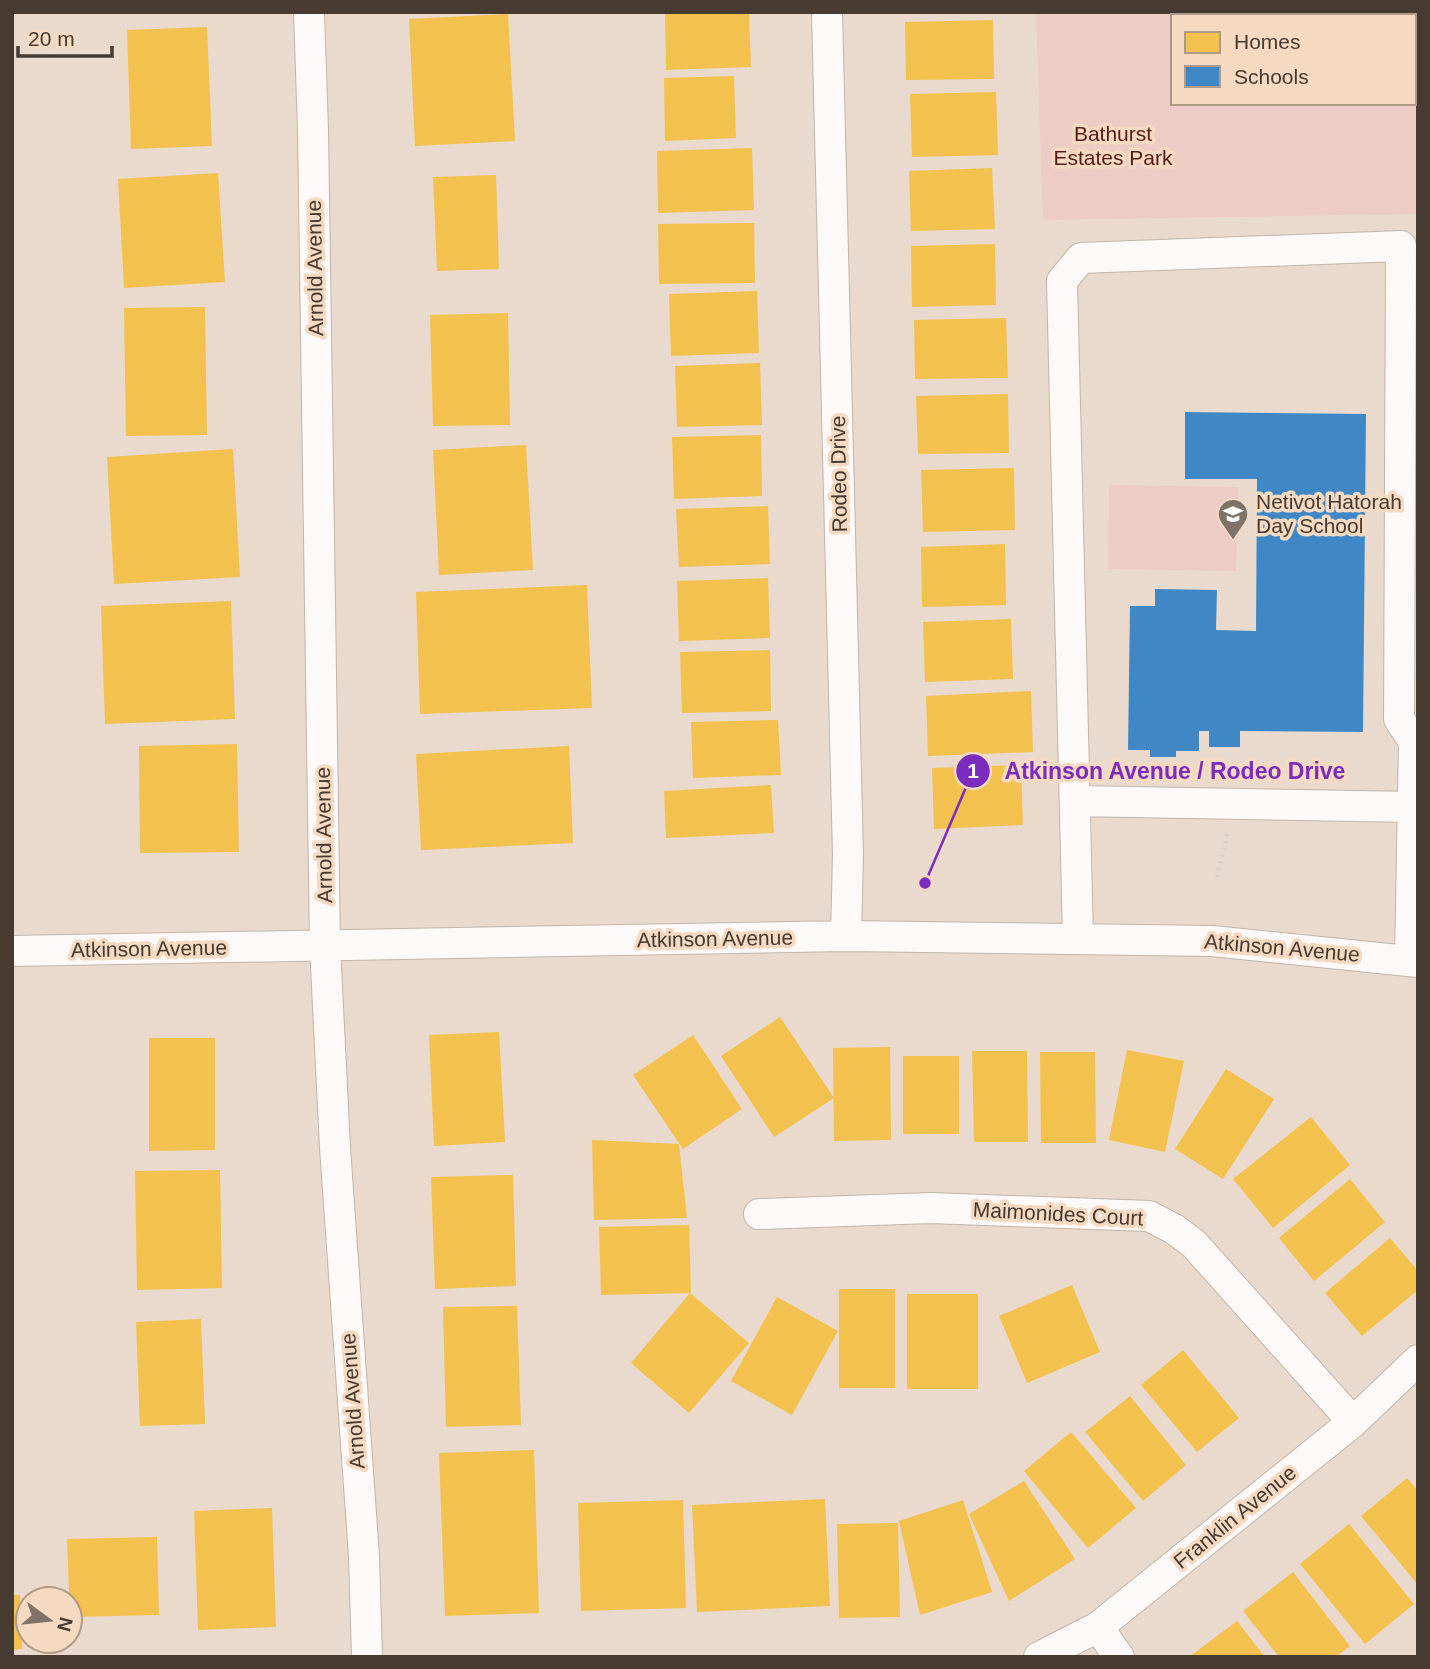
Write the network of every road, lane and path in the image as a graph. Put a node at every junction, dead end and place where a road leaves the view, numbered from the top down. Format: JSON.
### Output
{"nodes":[{"id":1,"x":309,"y":12,"type":"edge"},
{"id":2,"x":827,"y":12,"type":"edge"},
{"id":3,"x":1075,"y":801,"type":"junction"},
{"id":4,"x":1235,"y":804,"type":"junction"},
{"id":5,"x":1413,"y":807,"type":"junction"},
{"id":6,"x":1217,"y":877,"type":"dead end"},
{"id":7,"x":846,"y":936,"type":"junction"},
{"id":8,"x":1078,"y":938,"type":"junction"},
{"id":9,"x":325,"y":946,"type":"junction"},
{"id":10,"x":12,"y":951,"type":"edge"},
{"id":11,"x":1414,"y":961,"type":"edge"},
{"id":12,"x":759,"y":1214,"type":"dead end"},
{"id":13,"x":1418,"y":1360,"type":"edge"},
{"id":14,"x":1353,"y":1422,"type":"junction"},
{"id":15,"x":1098,"y":1627,"type":"junction"},
{"id":16,"x":367,"y":1657,"type":"edge"},
{"id":17,"x":1039,"y":1657,"type":"edge"},
{"id":18,"x":1119,"y":1657,"type":"edge"}],
"edges":[{"from":1,"to":9,"type":"street","name":"Arnold Avenue"},
{"from":2,"to":7,"type":"street","name":"Rodeo Drive"},
{"from":3,"to":4,"type":"street"},
{"from":3,"to":5,"type":"street"},
{"from":3,"to":8,"type":"street"},
{"from":4,"to":5,"type":"street"},
{"from":4,"to":6,"type":"path"},
{"from":5,"to":11,"type":"street"},
{"from":7,"to":8,"type":"street","name":"Atkinson Avenue"},
{"from":7,"to":9,"type":"street","name":"Atkinson Avenue"},
{"from":8,"to":11,"type":"street","name":"Atkinson Avenue"},
{"from":9,"to":10,"type":"street","name":"Atkinson Avenue"},
{"from":9,"to":16,"type":"street","name":"Arnold Avenue"},
{"from":12,"to":14,"type":"street","name":"Maimonides Court"},
{"from":13,"to":14,"type":"street","name":"Franklin Avenue"},
{"from":14,"to":15,"type":"street","name":"Franklin Avenue"},
{"from":15,"to":17,"type":"street","name":"Franklin Avenue"},
{"from":15,"to":18,"type":"street"}]}
